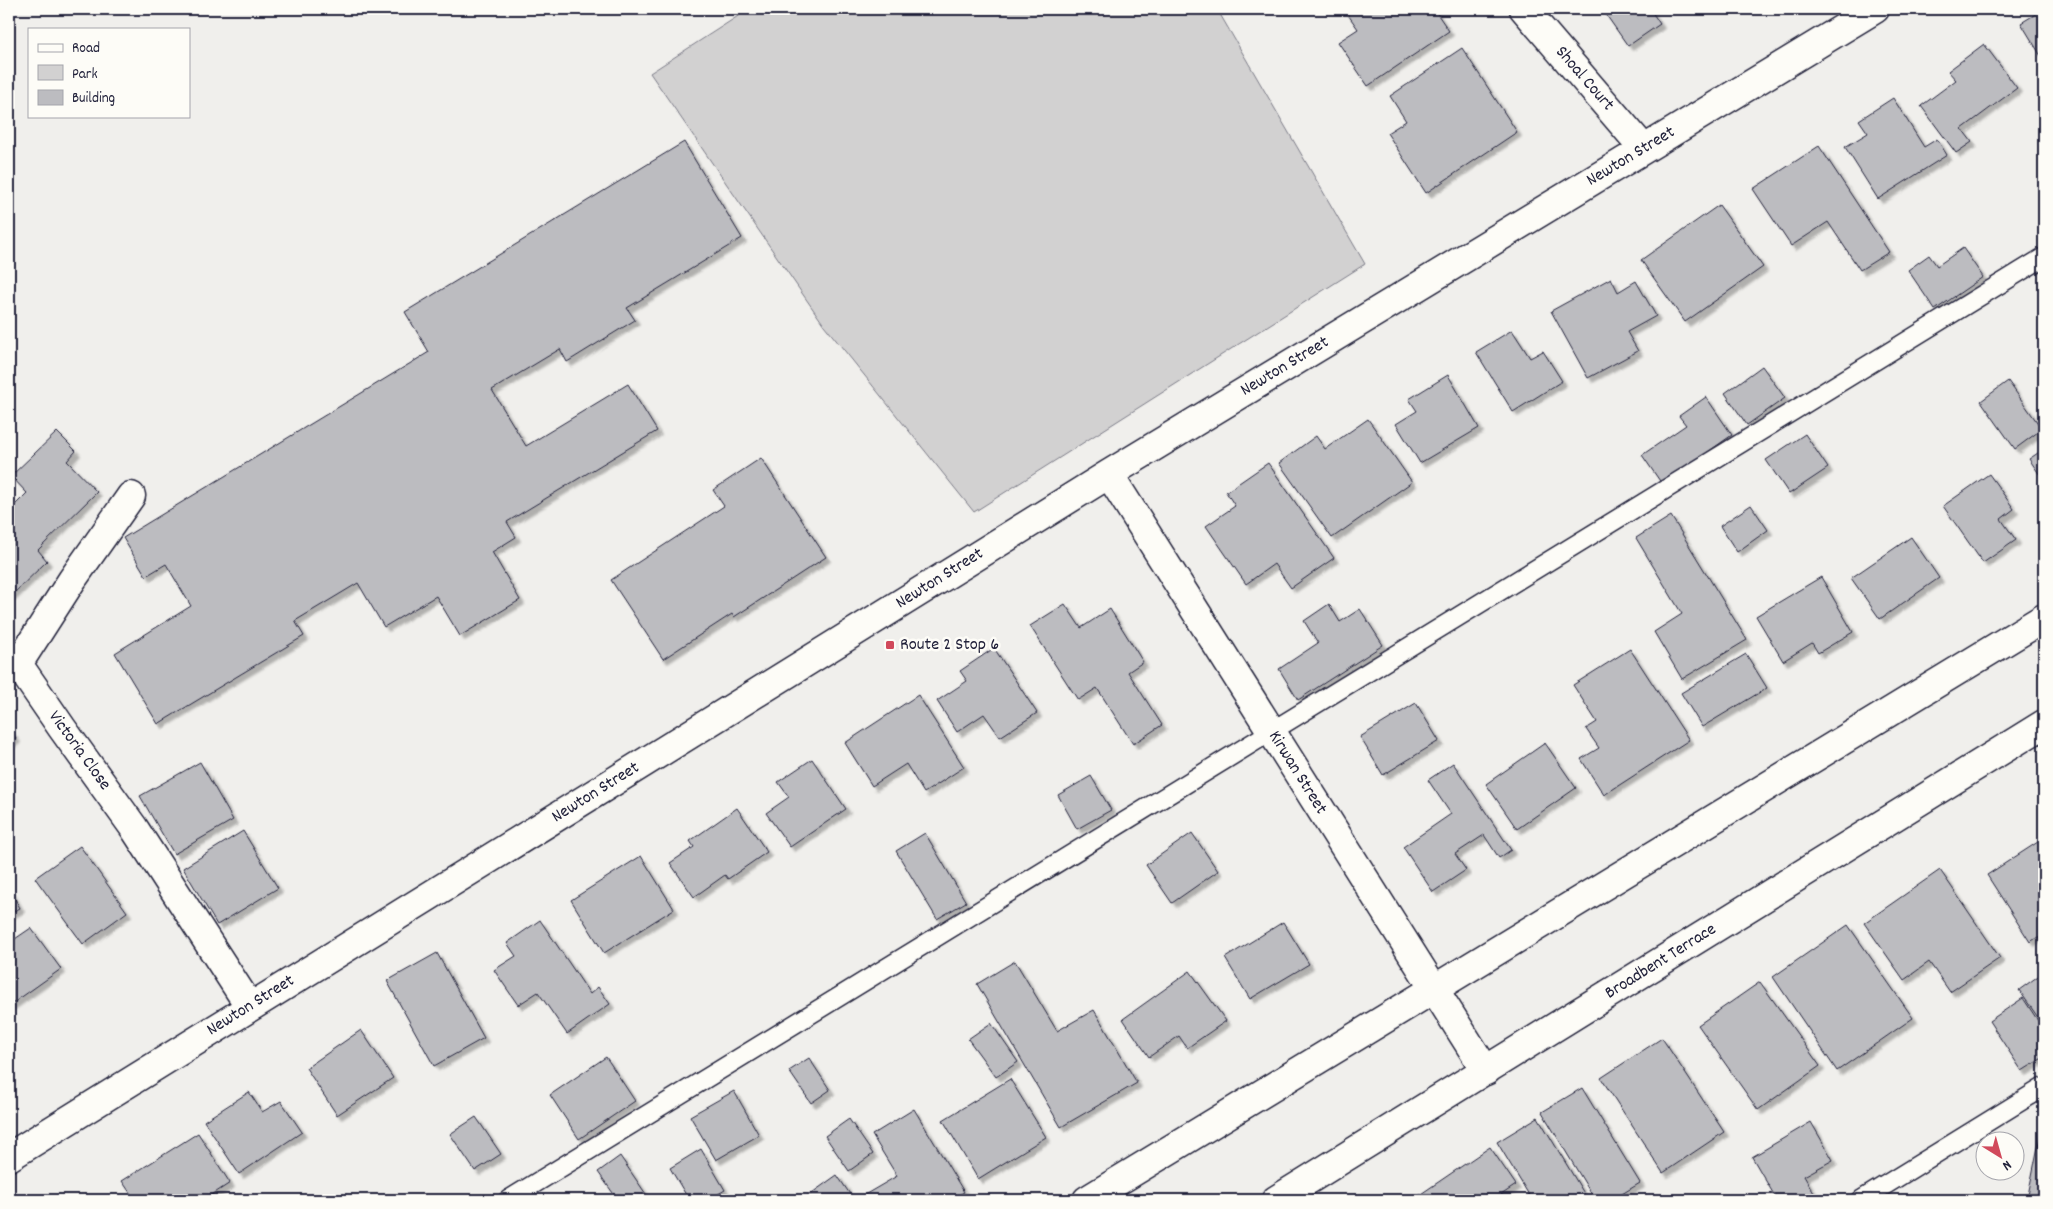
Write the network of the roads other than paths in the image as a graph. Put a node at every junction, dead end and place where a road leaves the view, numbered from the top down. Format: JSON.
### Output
{"nodes":[{"id":1,"x":1524,"y":9,"type":"edge"},
{"id":2,"x":1875,"y":9,"type":"edge"},
{"id":3,"x":1644,"y":149,"type":"junction"},
{"id":4,"x":2044,"y":257,"type":"edge"},
{"id":5,"x":1109,"y":474,"type":"junction"},
{"id":6,"x":131,"y":496,"type":"dead end"},
{"id":7,"x":2044,"y":618,"type":"edge"},
{"id":8,"x":2044,"y":724,"type":"edge"},
{"id":9,"x":1272,"y":732,"type":"junction"},
{"id":10,"x":1434,"y":988,"type":"junction"},
{"id":11,"x":250,"y":1007,"type":"junction"},
{"id":12,"x":1486,"y":1071,"type":"junction"},
{"id":13,"x":2044,"y":1087,"type":"edge"},
{"id":14,"x":9,"y":1157,"type":"edge"},
{"id":15,"x":508,"y":1200,"type":"edge"},
{"id":16,"x":1087,"y":1200,"type":"edge"},
{"id":17,"x":1276,"y":1200,"type":"edge"},
{"id":18,"x":1861,"y":1200,"type":"edge"}],
"edges":[{"from":1,"to":3,"type":"street","name":"Shoal Court"},
{"from":2,"to":3,"type":"street","name":"Newton Street"},
{"from":3,"to":5,"type":"street","name":"Newton Street"},
{"from":4,"to":9,"type":"lane"},
{"from":5,"to":9,"type":"street","name":"Kirwan Street"},
{"from":5,"to":11,"type":"street","name":"Newton Street"},
{"from":6,"to":11,"type":"street","name":"Victoria Close"},
{"from":7,"to":10,"type":"street"},
{"from":8,"to":12,"type":"street","name":"Broadbent Terrace"},
{"from":9,"to":10,"type":"street","name":"Kirwan Street"},
{"from":9,"to":15,"type":"lane"},
{"from":10,"to":12,"type":"street","name":"Kirwan Street"},
{"from":10,"to":16,"type":"street"},
{"from":11,"to":14,"type":"street","name":"Newton Street"},
{"from":12,"to":17,"type":"street","name":"Broadbent Terrace"},
{"from":13,"to":18,"type":"lane"}]}
